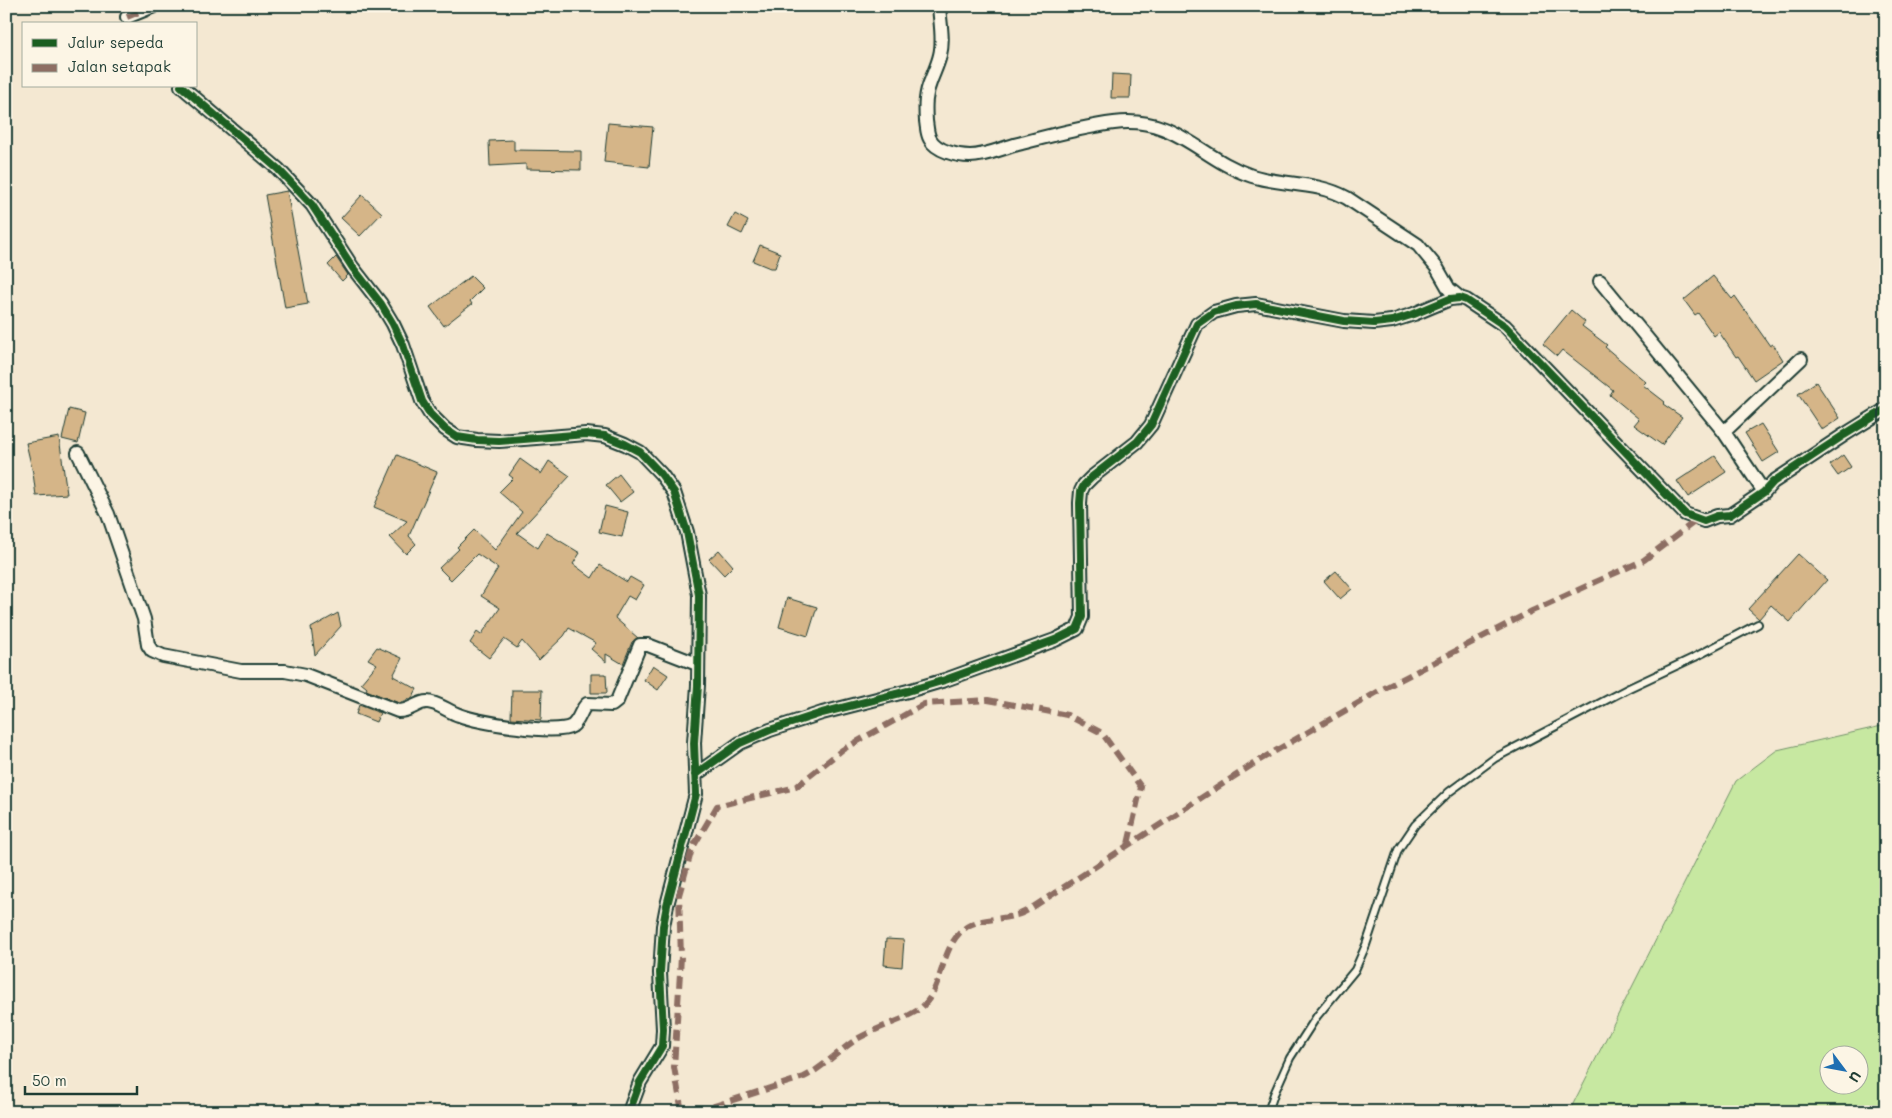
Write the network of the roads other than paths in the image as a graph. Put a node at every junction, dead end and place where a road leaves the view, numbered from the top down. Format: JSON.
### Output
{"nodes":[{"id":1,"x":154,"y":6,"type":"edge"},
{"id":2,"x":939,"y":6,"type":"edge"},
{"id":3,"x":127,"y":16,"type":"edge"},
{"id":4,"x":183,"y":88,"type":"edge"},
{"id":5,"x":1600,"y":281,"type":"dead end"},
{"id":6,"x":1460,"y":298,"type":"junction"},
{"id":7,"x":1801,"y":359,"type":"dead end"},
{"id":8,"x":1886,"y":409,"type":"edge"},
{"id":9,"x":1724,"y":432,"type":"junction"},
{"id":10,"x":78,"y":453,"type":"dead end"},
{"id":11,"x":1764,"y":492,"type":"junction"},
{"id":12,"x":1758,"y":624,"type":"dead end"},
{"id":13,"x":697,"y":664,"type":"junction"},
{"id":14,"x":695,"y":775,"type":"junction"},
{"id":15,"x":629,"y":1112,"type":"edge"},
{"id":16,"x":1268,"y":1112,"type":"edge"}],
"edges":[{"from":1,"to":3,"type":"street"},
{"from":2,"to":6,"type":"street"},
{"from":4,"to":13,"type":"street"},
{"from":5,"to":9,"type":"street"},
{"from":6,"to":11,"type":"street"},
{"from":6,"to":14,"type":"street"},
{"from":7,"to":9,"type":"street"},
{"from":8,"to":11,"type":"street"},
{"from":9,"to":11,"type":"street"},
{"from":10,"to":13,"type":"street"},
{"from":12,"to":16,"type":"lane"},
{"from":13,"to":14,"type":"street"},
{"from":14,"to":15,"type":"street"}]}
